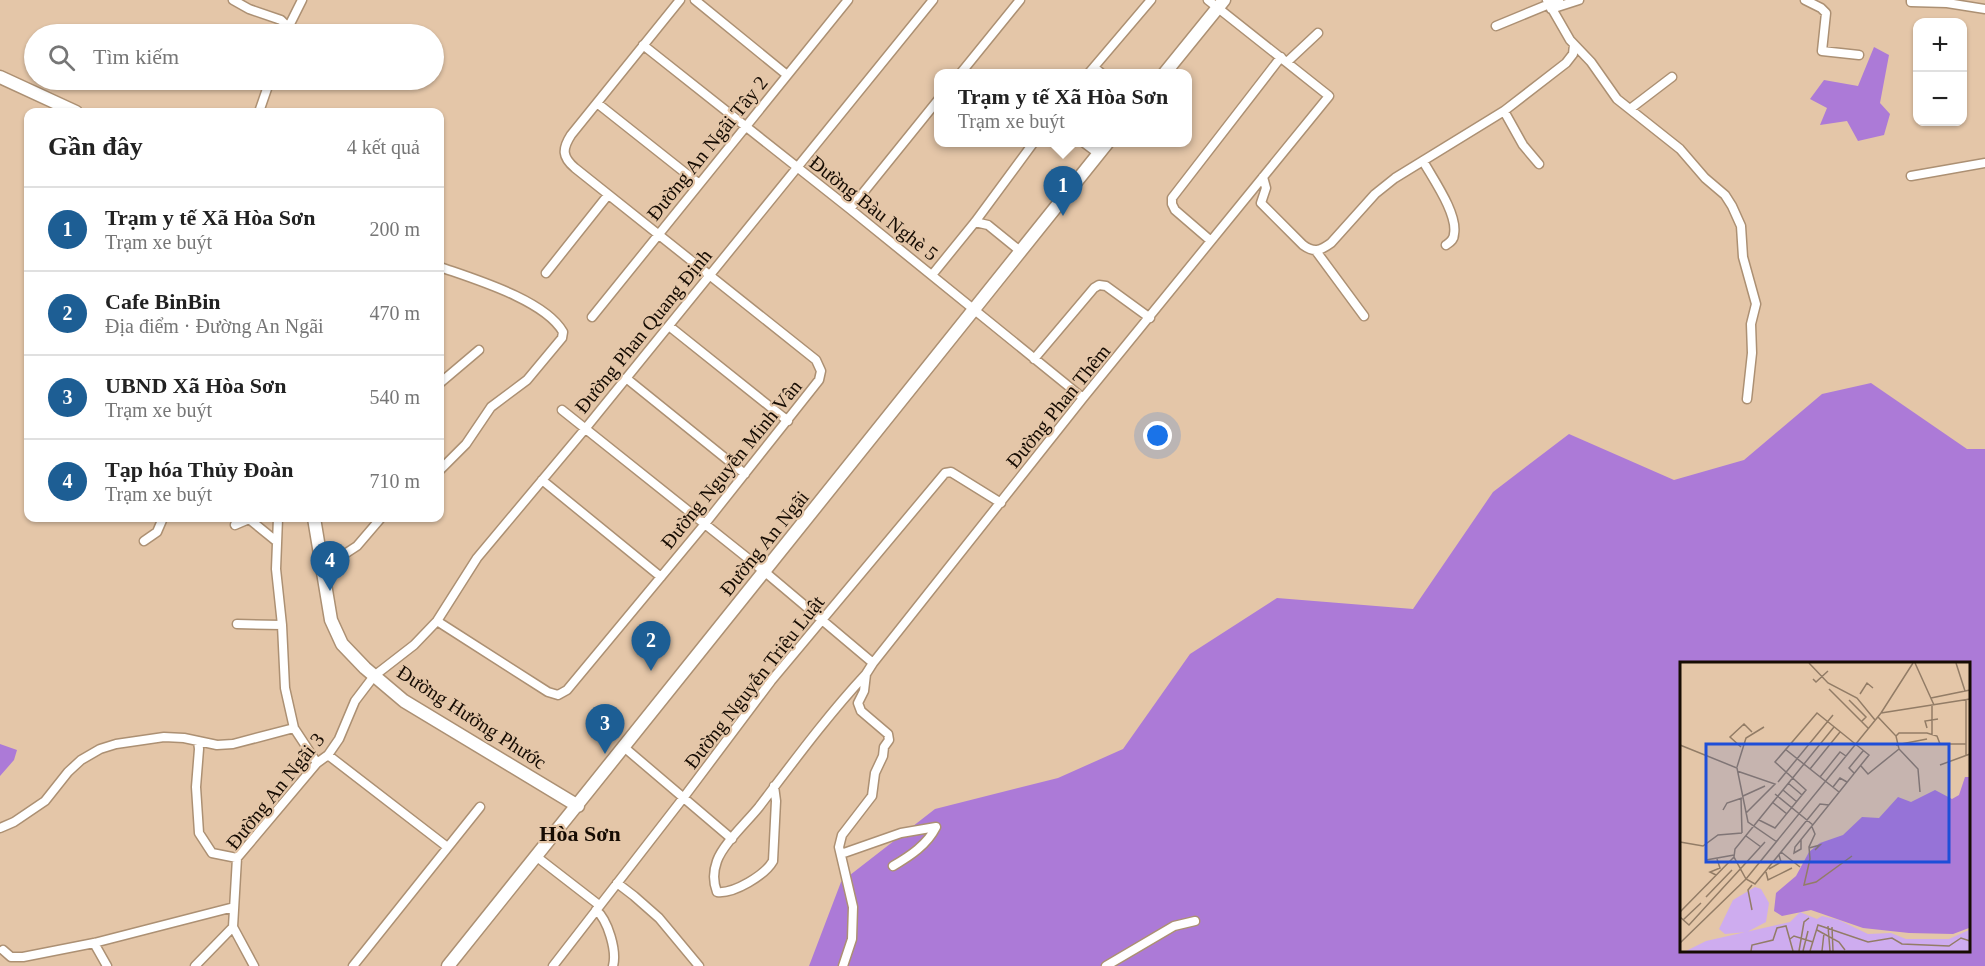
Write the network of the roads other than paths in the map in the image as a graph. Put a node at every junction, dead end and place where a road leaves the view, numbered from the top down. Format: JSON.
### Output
{"nodes":[{"id":1,"x":233,"y":0,"type":"edge"},
{"id":2,"x":302,"y":0,"type":"edge"},
{"id":3,"x":680,"y":0,"type":"edge"},
{"id":4,"x":695,"y":0,"type":"edge"},
{"id":5,"x":848,"y":0,"type":"edge"},
{"id":6,"x":933,"y":0,"type":"edge"},
{"id":7,"x":1020,"y":0,"type":"edge"},
{"id":8,"x":1151,"y":0,"type":"edge"},
{"id":9,"x":1559,"y":0,"type":"edge"},
{"id":10,"x":1579,"y":0,"type":"edge"},
{"id":11,"x":1805,"y":0,"type":"edge"},
{"id":12,"x":1911,"y":0,"type":"edge"},
{"id":13,"x":1217,"y":2,"type":"edge"},
{"id":14,"x":1549,"y":5,"type":"edge"},
{"id":15,"x":1985,"y":9,"type":"edge"},
{"id":16,"x":283,"y":24,"type":"edge"},
{"id":17,"x":290,"y":24,"type":"edge"},
{"id":18,"x":1496,"y":26,"type":"dead end"},
{"id":19,"x":1318,"y":33,"type":"dead end"},
{"id":20,"x":643,"y":45,"type":"junction"},
{"id":21,"x":1574,"y":45,"type":"junction"},
{"id":22,"x":1859,"y":55,"type":"dead end"},
{"id":23,"x":1284,"y":59,"type":"junction"},
{"id":24,"x":964,"y":69,"type":"edge"},
{"id":25,"x":1092,"y":69,"type":"edge"},
{"id":26,"x":1168,"y":69,"type":"edge"},
{"id":27,"x":787,"y":75,"type":"junction"},
{"id":28,"x":0,"y":77,"type":"edge"},
{"id":29,"x":1672,"y":77,"type":"dead end"},
{"id":30,"x":24,"y":88,"type":"edge"},
{"id":31,"x":28,"y":90,"type":"edge"},
{"id":32,"x":267,"y":90,"type":"edge"},
{"id":33,"x":597,"y":103,"type":"junction"},
{"id":34,"x":934,"y":106,"type":"edge"},
{"id":35,"x":67,"y":108,"type":"edge"},
{"id":36,"x":260,"y":108,"type":"edge"},
{"id":37,"x":1630,"y":109,"type":"junction"},
{"id":38,"x":1504,"y":111,"type":"junction"},
{"id":39,"x":745,"y":127,"type":"junction"},
{"id":40,"x":1030,"y":147,"type":"edge"},
{"id":41,"x":1090,"y":147,"type":"edge"},
{"id":42,"x":1104,"y":147,"type":"edge"},
{"id":43,"x":1099,"y":154,"type":"junction"},
{"id":44,"x":1423,"y":161,"type":"junction"},
{"id":45,"x":1985,"y":163,"type":"edge"},
{"id":46,"x":1539,"y":164,"type":"dead end"},
{"id":47,"x":797,"y":168,"type":"junction"},
{"id":48,"x":1911,"y":176,"type":"dead end"},
{"id":49,"x":1263,"y":177,"type":"junction"},
{"id":50,"x":698,"y":183,"type":"junction"},
{"id":51,"x":1250,"y":194,"type":"junction"},
{"id":52,"x":608,"y":195,"type":"junction"},
{"id":53,"x":1261,"y":203,"type":"junction"},
{"id":54,"x":850,"y":208,"type":"junction"},
{"id":55,"x":975,"y":222,"type":"junction"},
{"id":56,"x":658,"y":235,"type":"junction"},
{"id":57,"x":1212,"y":241,"type":"junction"},
{"id":58,"x":1446,"y":245,"type":"dead end"},
{"id":59,"x":1020,"y":251,"type":"junction"},
{"id":60,"x":1316,"y":251,"type":"junction"},
{"id":61,"x":444,"y":268,"type":"edge"},
{"id":62,"x":546,"y":273,"type":"dead end"},
{"id":63,"x":932,"y":275,"type":"junction"},
{"id":64,"x":710,"y":276,"type":"junction"},
{"id":65,"x":975,"y":310,"type":"junction"},
{"id":66,"x":1364,"y":316,"type":"dead end"},
{"id":67,"x":592,"y":317,"type":"dead end"},
{"id":68,"x":1150,"y":318,"type":"junction"},
{"id":69,"x":669,"y":326,"type":"junction"},
{"id":70,"x":479,"y":350,"type":"dead end"},
{"id":71,"x":1034,"y":358,"type":"junction"},
{"id":72,"x":626,"y":378,"type":"junction"},
{"id":73,"x":444,"y":380,"type":"edge"},
{"id":74,"x":1083,"y":398,"type":"junction"},
{"id":75,"x":1747,"y":399,"type":"dead end"},
{"id":76,"x":562,"y":410,"type":"dead end"},
{"id":77,"x":788,"y":421,"type":"junction"},
{"id":78,"x":585,"y":429,"type":"junction"},
{"id":79,"x":444,"y":466,"type":"edge"},
{"id":80,"x":745,"y":474,"type":"junction"},
{"id":81,"x":542,"y":480,"type":"junction"},
{"id":82,"x":1001,"y":503,"type":"junction"},
{"id":83,"x":161,"y":522,"type":"edge"},
{"id":84,"x":242,"y":522,"type":"edge"},
{"id":85,"x":253,"y":522,"type":"edge"},
{"id":86,"x":278,"y":522,"type":"edge"},
{"id":87,"x":315,"y":522,"type":"edge"},
{"id":88,"x":378,"y":522,"type":"edge"},
{"id":89,"x":236,"y":525,"type":"dead end"},
{"id":90,"x":704,"y":525,"type":"junction"},
{"id":91,"x":144,"y":541,"type":"dead end"},
{"id":92,"x":276,"y":541,"type":"junction"},
{"id":93,"x":322,"y":569,"type":"junction"},
{"id":94,"x":765,"y":572,"type":"junction"},
{"id":95,"x":661,"y":577,"type":"junction"},
{"id":96,"x":823,"y":620,"type":"junction"},
{"id":97,"x":437,"y":621,"type":"junction"},
{"id":98,"x":237,"y":624,"type":"dead end"},
{"id":99,"x":282,"y":625,"type":"junction"},
{"id":100,"x":873,"y":663,"type":"junction"},
{"id":101,"x":866,"y":674,"type":"junction"},
{"id":102,"x":374,"y":676,"type":"junction"},
{"id":103,"x":294,"y":728,"type":"junction"},
{"id":104,"x":198,"y":741,"type":"junction"},
{"id":105,"x":624,"y":748,"type":"junction"},
{"id":106,"x":328,"y":755,"type":"junction"},
{"id":107,"x":317,"y":763,"type":"junction"},
{"id":108,"x":774,"y":786,"type":"junction"},
{"id":109,"x":684,"y":797,"type":"junction"},
{"id":110,"x":578,"y":806,"type":"junction"},
{"id":111,"x":480,"y":807,"type":"dead end"},
{"id":112,"x":0,"y":828,"type":"edge"},
{"id":113,"x":732,"y":840,"type":"junction"},
{"id":114,"x":447,"y":846,"type":"junction"},
{"id":115,"x":841,"y":854,"type":"junction"},
{"id":116,"x":537,"y":857,"type":"junction"},
{"id":117,"x":237,"y":858,"type":"junction"},
{"id":118,"x":893,"y":866,"type":"dead end"},
{"id":119,"x":617,"y":883,"type":"junction"},
{"id":120,"x":234,"y":908,"type":"junction"},
{"id":121,"x":597,"y":908,"type":"junction"},
{"id":122,"x":1195,"y":921,"type":"dead end"},
{"id":123,"x":233,"y":927,"type":"junction"},
{"id":124,"x":94,"y":943,"type":"junction"},
{"id":125,"x":3,"y":950,"type":"dead end"},
{"id":126,"x":107,"y":966,"type":"edge"},
{"id":127,"x":195,"y":966,"type":"edge"},
{"id":128,"x":254,"y":966,"type":"edge"},
{"id":129,"x":353,"y":966,"type":"edge"},
{"id":130,"x":448,"y":966,"type":"edge"},
{"id":131,"x":553,"y":966,"type":"edge"},
{"id":132,"x":613,"y":966,"type":"edge"},
{"id":133,"x":699,"y":966,"type":"edge"},
{"id":134,"x":843,"y":966,"type":"edge"},
{"id":135,"x":1106,"y":966,"type":"edge"}],
"edges":[{"from":1,"to":16,"type":"street"},
{"from":2,"to":17,"type":"street"},
{"from":3,"to":20,"type":"street"},
{"from":4,"to":27,"type":"street"},
{"from":5,"to":27,"type":"street","name":"Đường An Ngãi Tây 2"},
{"from":6,"to":47,"type":"street","name":"Đường Phan Quang Định"},
{"from":7,"to":24,"type":"street"},
{"from":8,"to":25,"type":"street"},
{"from":9,"to":14,"type":"street"},
{"from":10,"to":14,"type":"street"},
{"from":11,"to":22,"type":"street"},
{"from":12,"to":15,"type":"street"},
{"from":13,"to":23,"type":"street","name":"Đường Phan Thêm"},
{"from":13,"to":26,"type":"main road"},
{"from":14,"to":18,"type":"street"},
{"from":14,"to":21,"type":"street"},
{"from":19,"to":23,"type":"street"},
{"from":20,"to":33,"type":"street"},
{"from":20,"to":39,"type":"street","name":"Đường Bàu Nghè 5"},
{"from":21,"to":37,"type":"street"},
{"from":21,"to":38,"type":"street"},
{"from":23,"to":49,"type":"street","name":"Đường Phan Thêm"},
{"from":23,"to":57,"type":"street"},
{"from":27,"to":39,"type":"street","name":"Đường An Ngãi Tây 2"},
{"from":28,"to":30,"type":"main road"},
{"from":29,"to":37,"type":"street"},
{"from":31,"to":35,"type":"main road"},
{"from":32,"to":36,"type":"street"},
{"from":33,"to":50,"type":"street"},
{"from":33,"to":52,"type":"street","name":"Đường Nguyễn Minh Vân"},
{"from":34,"to":54,"type":"street"},
{"from":37,"to":75,"type":"street"},
{"from":38,"to":44,"type":"street"},
{"from":38,"to":46,"type":"street"},
{"from":39,"to":47,"type":"street","name":"Đường Bàu Nghè 5"},
{"from":39,"to":50,"type":"street","name":"Đường An Ngãi Tây 2"},
{"from":40,"to":55,"type":"street"},
{"from":41,"to":43,"type":"street"},
{"from":42,"to":43,"type":"main road","name":"Đường An Ngãi"},
{"from":43,"to":59,"type":"main road","name":"Đường An Ngãi"},
{"from":44,"to":58,"type":"street"},
{"from":44,"to":60,"type":"street"},
{"from":45,"to":48,"type":"street"},
{"from":47,"to":54,"type":"street","name":"Đường Bàu Nghè 5"},
{"from":47,"to":64,"type":"street","name":"Đường Phan Quang Định"},
{"from":49,"to":51,"type":"street","name":"Đường Phan Thêm"},
{"from":49,"to":53,"type":"street"},
{"from":50,"to":56,"type":"street","name":"Đường An Ngãi Tây 2"},
{"from":51,"to":53,"type":"street"},
{"from":51,"to":57,"type":"street","name":"Đường Phan Thêm"},
{"from":52,"to":56,"type":"street","name":"Đường Nguyễn Minh Vân"},
{"from":52,"to":62,"type":"street"},
{"from":53,"to":60,"type":"street"},
{"from":54,"to":63,"type":"street","name":"Đường Bàu Nghè 5"},
{"from":55,"to":59,"type":"street"},
{"from":55,"to":63,"type":"street"},
{"from":56,"to":64,"type":"street","name":"Đường Nguyễn Minh Vân"},
{"from":56,"to":67,"type":"street","name":"Đường An Ngãi Tây 2"},
{"from":57,"to":68,"type":"street","name":"Đường Phan Thêm"},
{"from":59,"to":65,"type":"main road","name":"Đường An Ngãi"},
{"from":60,"to":66,"type":"street"},
{"from":61,"to":79,"type":"street"},
{"from":63,"to":65,"type":"street","name":"Đường Bàu Nghè 5"},
{"from":64,"to":69,"type":"street","name":"Đường Phan Quang Định"},
{"from":64,"to":77,"type":"street","name":"Đường Nguyễn Minh Vân"},
{"from":65,"to":71,"type":"street","name":"Đường Bàu Nghè 5"},
{"from":65,"to":94,"type":"main road","name":"Đường An Ngãi"},
{"from":68,"to":71,"type":"street"},
{"from":68,"to":74,"type":"street","name":"Đường Phan Thêm"},
{"from":69,"to":72,"type":"street","name":"Đường Phan Quang Định"},
{"from":69,"to":77,"type":"street"},
{"from":70,"to":73,"type":"street"},
{"from":71,"to":74,"type":"street","name":"Đường Bàu Nghè 5"},
{"from":72,"to":78,"type":"street","name":"Đường Phan Quang Định"},
{"from":72,"to":80,"type":"street"},
{"from":74,"to":82,"type":"street","name":"Đường Phan Thêm"},
{"from":76,"to":78,"type":"street"},
{"from":77,"to":80,"type":"street","name":"Đường Nguyễn Minh Vân"},
{"from":78,"to":81,"type":"street","name":"Đường Phan Quang Định"},
{"from":78,"to":90,"type":"street"},
{"from":80,"to":90,"type":"street","name":"Đường Nguyễn Minh Vân"},
{"from":81,"to":95,"type":"street"},
{"from":81,"to":97,"type":"street","name":"Đường Phan Quang Định"},
{"from":82,"to":96,"type":"street","name":"Đường Nguyễn Triệu Luật"},
{"from":82,"to":100,"type":"street","name":"Đường Phan Thêm"},
{"from":83,"to":91,"type":"street"},
{"from":84,"to":89,"type":"street"},
{"from":85,"to":92,"type":"street"},
{"from":86,"to":92,"type":"street"},
{"from":87,"to":93,"type":"main road","name":"Đường Hưởng Phước"},
{"from":88,"to":93,"type":"street"},
{"from":90,"to":94,"type":"street"},
{"from":90,"to":95,"type":"street","name":"Đường Nguyễn Minh Vân"},
{"from":92,"to":99,"type":"street"},
{"from":93,"to":102,"type":"main road","name":"Đường Hưởng Phước"},
{"from":94,"to":96,"type":"street"},
{"from":94,"to":105,"type":"main road","name":"Đường An Ngãi"},
{"from":95,"to":97,"type":"street","name":"Đường Nguyễn Minh Vân"},
{"from":96,"to":100,"type":"street"},
{"from":96,"to":109,"type":"street","name":"Đường Nguyễn Triệu Luật"},
{"from":97,"to":102,"type":"street","name":"Đường Phan Quang Định"},
{"from":98,"to":99,"type":"street"},
{"from":99,"to":103,"type":"street"},
{"from":100,"to":101,"type":"street","name":"Đường Phan Thêm"},
{"from":101,"to":108,"type":"street","name":"Đường Phan Thêm"},
{"from":101,"to":115,"type":"street"},
{"from":102,"to":106,"type":"street","name":"Đường An Ngãi 3"},
{"from":102,"to":110,"type":"main road","name":"Đường Hưởng Phước"},
{"from":103,"to":104,"type":"street"},
{"from":103,"to":107,"type":"street"},
{"from":104,"to":112,"type":"street"},
{"from":104,"to":117,"type":"street"},
{"from":105,"to":109,"type":"street"},
{"from":105,"to":110,"type":"main road","name":"Đường An Ngãi"},
{"from":106,"to":107,"type":"street","name":"Đường An Ngãi 3"},
{"from":106,"to":114,"type":"street"},
{"from":107,"to":117,"type":"street","name":"Đường An Ngãi 3"},
{"from":108,"to":113,"type":"street","name":"Đường Phan Thêm"},
{"from":108,"to":113,"type":"street","name":"Đường Phan Thêm"},
{"from":109,"to":113,"type":"street"},
{"from":109,"to":119,"type":"street","name":"Đường Nguyễn Triệu Luật"},
{"from":110,"to":116,"type":"main road","name":"Đường An Ngãi"},
{"from":111,"to":114,"type":"street"},
{"from":114,"to":129,"type":"street"},
{"from":115,"to":118,"type":"street"},
{"from":115,"to":134,"type":"street"},
{"from":116,"to":121,"type":"street"},
{"from":116,"to":130,"type":"main road","name":"Đường An Ngãi"},
{"from":117,"to":120,"type":"street","name":"Đường An Ngãi 3"},
{"from":119,"to":121,"type":"street","name":"Đường Nguyễn Triệu Luật"},
{"from":119,"to":133,"type":"street"},
{"from":120,"to":123,"type":"street","name":"Đường An Ngãi 3"},
{"from":120,"to":124,"type":"street"},
{"from":121,"to":131,"type":"street","name":"Đường Nguyễn Triệu Luật"},
{"from":121,"to":132,"type":"street"},
{"from":122,"to":135,"type":"street"},
{"from":123,"to":127,"type":"street"},
{"from":123,"to":128,"type":"street"},
{"from":124,"to":125,"type":"street"},
{"from":124,"to":126,"type":"street"}]}
